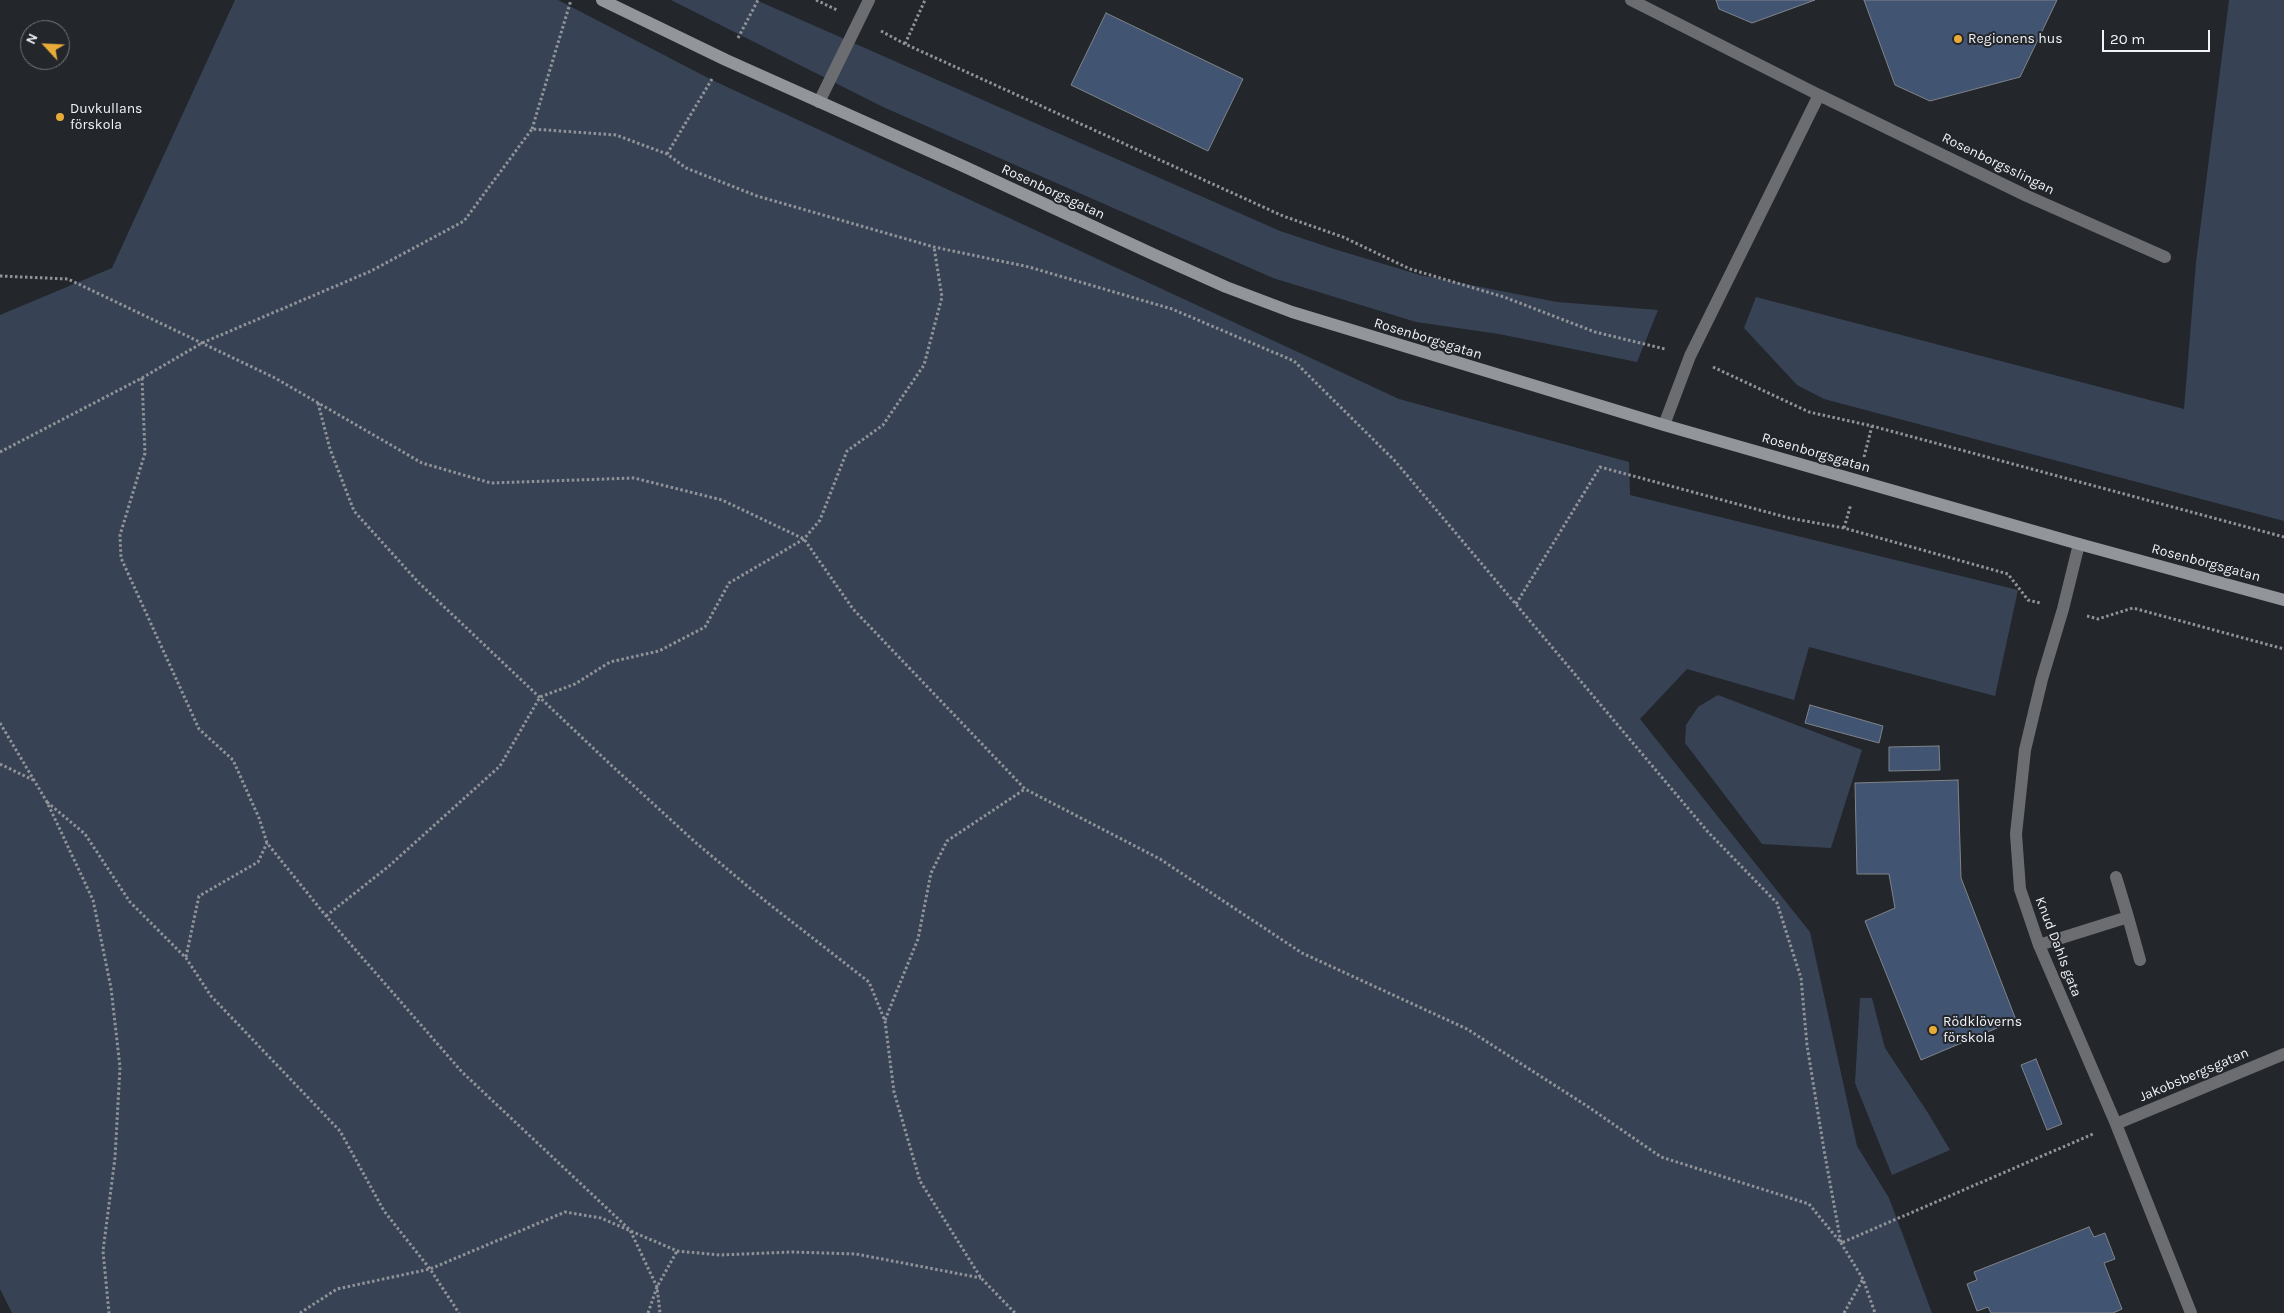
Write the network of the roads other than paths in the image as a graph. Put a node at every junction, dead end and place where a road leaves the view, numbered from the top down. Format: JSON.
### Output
{"nodes":[{"id":1,"x":602,"y":0,"type":"edge"},
{"id":2,"x":869,"y":0,"type":"edge"},
{"id":3,"x":1631,"y":0,"type":"edge"},
{"id":4,"x":1819,"y":95,"type":"junction"},
{"id":5,"x":819,"y":102,"type":"junction"},
{"id":6,"x":2165,"y":257,"type":"dead end"},
{"id":7,"x":1664,"y":425,"type":"junction"},
{"id":8,"x":2079,"y":544,"type":"junction"},
{"id":9,"x":2284,"y":600,"type":"edge"},
{"id":10,"x":2116,"y":877,"type":"dead end"},
{"id":11,"x":2128,"y":917,"type":"junction"},
{"id":12,"x":2039,"y":945,"type":"junction"},
{"id":13,"x":2140,"y":960,"type":"dead end"},
{"id":14,"x":2284,"y":1054,"type":"edge"},
{"id":15,"x":2116,"y":1124,"type":"junction"},
{"id":16,"x":2191,"y":1313,"type":"edge"}],
"edges":[{"from":1,"to":5,"type":"street","name":"Rosenborgsgatan"},
{"from":2,"to":5,"type":"street"},
{"from":3,"to":4,"type":"street","name":"Rosenborgsslingan"},
{"from":4,"to":6,"type":"street","name":"Rosenborgsslingan"},
{"from":4,"to":7,"type":"street"},
{"from":5,"to":7,"type":"street","name":"Rosenborgsgatan"},
{"from":7,"to":8,"type":"street","name":"Rosenborgsgatan"},
{"from":8,"to":9,"type":"street","name":"Rosenborgsgatan"},
{"from":8,"to":12,"type":"street","name":"Knud Dahls gata"},
{"from":10,"to":11,"type":"street"},
{"from":11,"to":12,"type":"street"},
{"from":11,"to":13,"type":"street"},
{"from":12,"to":15,"type":"street","name":"Knud Dahls gata"},
{"from":14,"to":15,"type":"street","name":"Jakobsbergsgatan"},
{"from":15,"to":16,"type":"street","name":"Knud Dahls gata"}]}
